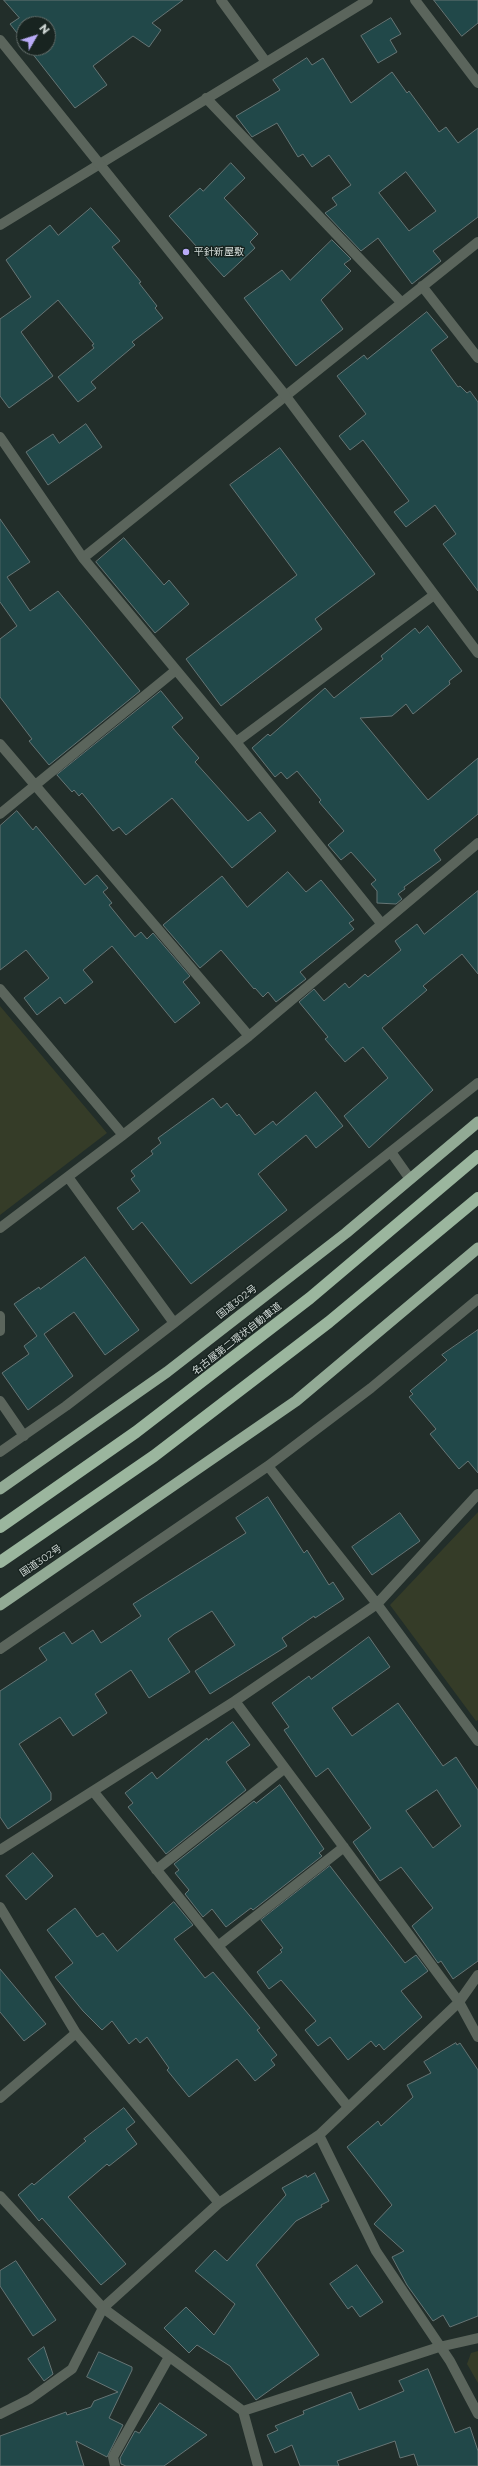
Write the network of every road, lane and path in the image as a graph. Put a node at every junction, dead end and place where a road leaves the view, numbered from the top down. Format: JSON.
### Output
{"nodes":[{"id":1,"x":221,"y":0,"type":"edge"},
{"id":2,"x":368,"y":0,"type":"edge"},
{"id":3,"x":415,"y":0,"type":"edge"},
{"id":4,"x":0,"y":40,"type":"edge"},
{"id":5,"x":266,"y":62,"type":"junction"},
{"id":6,"x":478,"y":83,"type":"edge"},
{"id":7,"x":206,"y":98,"type":"junction"},
{"id":8,"x":98,"y":164,"type":"junction"},
{"id":9,"x":0,"y":225,"type":"edge"},
{"id":10,"x":478,"y":242,"type":"edge"},
{"id":11,"x":422,"y":286,"type":"junction"},
{"id":12,"x":402,"y":302,"type":"junction"},
{"id":13,"x":478,"y":358,"type":"edge"},
{"id":14,"x":286,"y":395,"type":"junction"},
{"id":15,"x":0,"y":437,"type":"edge"},
{"id":16,"x":83,"y":558,"type":"junction"},
{"id":17,"x":434,"y":595,"type":"junction"},
{"id":18,"x":478,"y":653,"type":"edge"},
{"id":19,"x":176,"y":670,"type":"junction"},
{"id":20,"x":236,"y":742,"type":"junction"},
{"id":21,"x":0,"y":744,"type":"edge"},
{"id":22,"x":35,"y":785,"type":"junction"},
{"id":23,"x":0,"y":814,"type":"edge"},
{"id":24,"x":478,"y":843,"type":"edge"},
{"id":25,"x":381,"y":923,"type":"junction"},
{"id":26,"x":0,"y":989,"type":"edge"},
{"id":27,"x":249,"y":1036,"type":"junction"},
{"id":28,"x":478,"y":1083,"type":"edge"},
{"id":29,"x":478,"y":1122,"type":"edge"},
{"id":30,"x":123,"y":1135,"type":"junction"},
{"id":31,"x":391,"y":1152,"type":"junction"},
{"id":32,"x":478,"y":1156,"type":"edge"},
{"id":33,"x":68,"y":1177,"type":"junction"},
{"id":34,"x":410,"y":1179,"type":"junction"},
{"id":35,"x":478,"y":1198,"type":"edge"},
{"id":36,"x":0,"y":1228,"type":"edge"},
{"id":37,"x":478,"y":1248,"type":"edge"},
{"id":38,"x":478,"y":1299,"type":"edge"},
{"id":39,"x":0,"y":1316,"type":"edge"},
{"id":40,"x":174,"y":1323,"type":"junction"},
{"id":41,"x":0,"y":1331,"type":"edge"},
{"id":42,"x":0,"y":1401,"type":"edge"},
{"id":43,"x":24,"y":1436,"type":"junction"},
{"id":44,"x":0,"y":1452,"type":"edge"},
{"id":45,"x":268,"y":1466,"type":"junction"},
{"id":46,"x":0,"y":1489,"type":"edge"},
{"id":47,"x":478,"y":1494,"type":"edge"},
{"id":48,"x":0,"y":1527,"type":"edge"},
{"id":49,"x":0,"y":1562,"type":"edge"},
{"id":50,"x":377,"y":1604,"type":"junction"},
{"id":51,"x":0,"y":1605,"type":"edge"},
{"id":52,"x":0,"y":1649,"type":"edge"},
{"id":53,"x":236,"y":1701,"type":"junction"},
{"id":54,"x":477,"y":1736,"type":"edge"},
{"id":55,"x":285,"y":1768,"type":"junction"},
{"id":56,"x":93,"y":1791,"type":"junction"},
{"id":57,"x":344,"y":1847,"type":"junction"},
{"id":58,"x":0,"y":1850,"type":"edge"},
{"id":59,"x":156,"y":1870,"type":"junction"},
{"id":60,"x":0,"y":1907,"type":"edge"},
{"id":61,"x":218,"y":1946,"type":"junction"},
{"id":62,"x":478,"y":1975,"type":"edge"},
{"id":63,"x":459,"y":2002,"type":"junction"},
{"id":64,"x":76,"y":2032,"type":"junction"},
{"id":65,"x":478,"y":2037,"type":"edge"},
{"id":66,"x":0,"y":2098,"type":"edge"},
{"id":67,"x":348,"y":2107,"type":"junction"},
{"id":68,"x":319,"y":2135,"type":"junction"},
{"id":69,"x":0,"y":2196,"type":"edge"},
{"id":70,"x":219,"y":2203,"type":"junction"},
{"id":71,"x":103,"y":2308,"type":"junction"},
{"id":72,"x":478,"y":2338,"type":"edge"},
{"id":73,"x":439,"y":2347,"type":"junction"},
{"id":74,"x":169,"y":2357,"type":"junction"},
{"id":75,"x":243,"y":2411,"type":"junction"},
{"id":76,"x":0,"y":2414,"type":"edge"},
{"id":77,"x":478,"y":2414,"type":"edge"},
{"id":78,"x":114,"y":2466,"type":"edge"},
{"id":79,"x":258,"y":2466,"type":"edge"}],
"edges":[{"from":1,"to":5,"type":"street"},
{"from":2,"to":5,"type":"street"},
{"from":3,"to":6,"type":"street"},
{"from":4,"to":8,"type":"street"},
{"from":5,"to":7,"type":"street"},
{"from":7,"to":8,"type":"street"},
{"from":7,"to":12,"type":"street"},
{"from":8,"to":9,"type":"street"},
{"from":8,"to":14,"type":"street"},
{"from":10,"to":11,"type":"street"},
{"from":11,"to":12,"type":"street"},
{"from":11,"to":13,"type":"street"},
{"from":12,"to":14,"type":"street"},
{"from":14,"to":16,"type":"street"},
{"from":14,"to":17,"type":"street"},
{"from":15,"to":16,"type":"street"},
{"from":16,"to":19,"type":"street"},
{"from":17,"to":18,"type":"street"},
{"from":17,"to":20,"type":"street"},
{"from":19,"to":20,"type":"street"},
{"from":19,"to":22,"type":"street"},
{"from":20,"to":25,"type":"street"},
{"from":21,"to":22,"type":"street"},
{"from":22,"to":23,"type":"street"},
{"from":22,"to":27,"type":"street"},
{"from":24,"to":25,"type":"street"},
{"from":25,"to":27,"type":"street"},
{"from":26,"to":30,"type":"street"},
{"from":27,"to":30,"type":"street"},
{"from":28,"to":31,"type":"street"},
{"from":29,"to":34,"type":"highway","name":"国道302号"},
{"from":30,"to":33,"type":"street"},
{"from":31,"to":34,"type":"street"},
{"from":31,"to":40,"type":"street"},
{"from":32,"to":48,"type":"highway","name":"名古屋第二環状自動車道"},
{"from":33,"to":36,"type":"street"},
{"from":33,"to":40,"type":"street"},
{"from":34,"to":46,"type":"highway","name":"国道302号"},
{"from":35,"to":49,"type":"highway"},
{"from":37,"to":51,"type":"highway","name":"国道302号"},
{"from":38,"to":45,"type":"street"},
{"from":39,"to":41,"type":"street"},
{"from":40,"to":43,"type":"street"},
{"from":42,"to":43,"type":"street"},
{"from":43,"to":44,"type":"street"},
{"from":45,"to":50,"type":"street"},
{"from":45,"to":52,"type":"street"},
{"from":47,"to":50,"type":"street"},
{"from":50,"to":53,"type":"street"},
{"from":50,"to":54,"type":"street"},
{"from":53,"to":55,"type":"street"},
{"from":53,"to":56,"type":"street"},
{"from":55,"to":57,"type":"street"},
{"from":55,"to":59,"type":"street"},
{"from":56,"to":58,"type":"street"},
{"from":56,"to":59,"type":"street"},
{"from":57,"to":61,"type":"street"},
{"from":57,"to":63,"type":"street"},
{"from":59,"to":61,"type":"street"},
{"from":60,"to":64,"type":"street"},
{"from":61,"to":67,"type":"street"},
{"from":62,"to":63,"type":"street"},
{"from":63,"to":65,"type":"street"},
{"from":63,"to":67,"type":"street"},
{"from":64,"to":66,"type":"street"},
{"from":64,"to":70,"type":"street"},
{"from":67,"to":68,"type":"street"},
{"from":68,"to":70,"type":"street"},
{"from":68,"to":73,"type":"street"},
{"from":69,"to":71,"type":"street"},
{"from":70,"to":71,"type":"street"},
{"from":71,"to":74,"type":"street"},
{"from":71,"to":76,"type":"street"},
{"from":72,"to":73,"type":"street"},
{"from":73,"to":75,"type":"street"},
{"from":73,"to":77,"type":"street"},
{"from":74,"to":75,"type":"street"},
{"from":74,"to":78,"type":"street"},
{"from":75,"to":79,"type":"street"}]}
